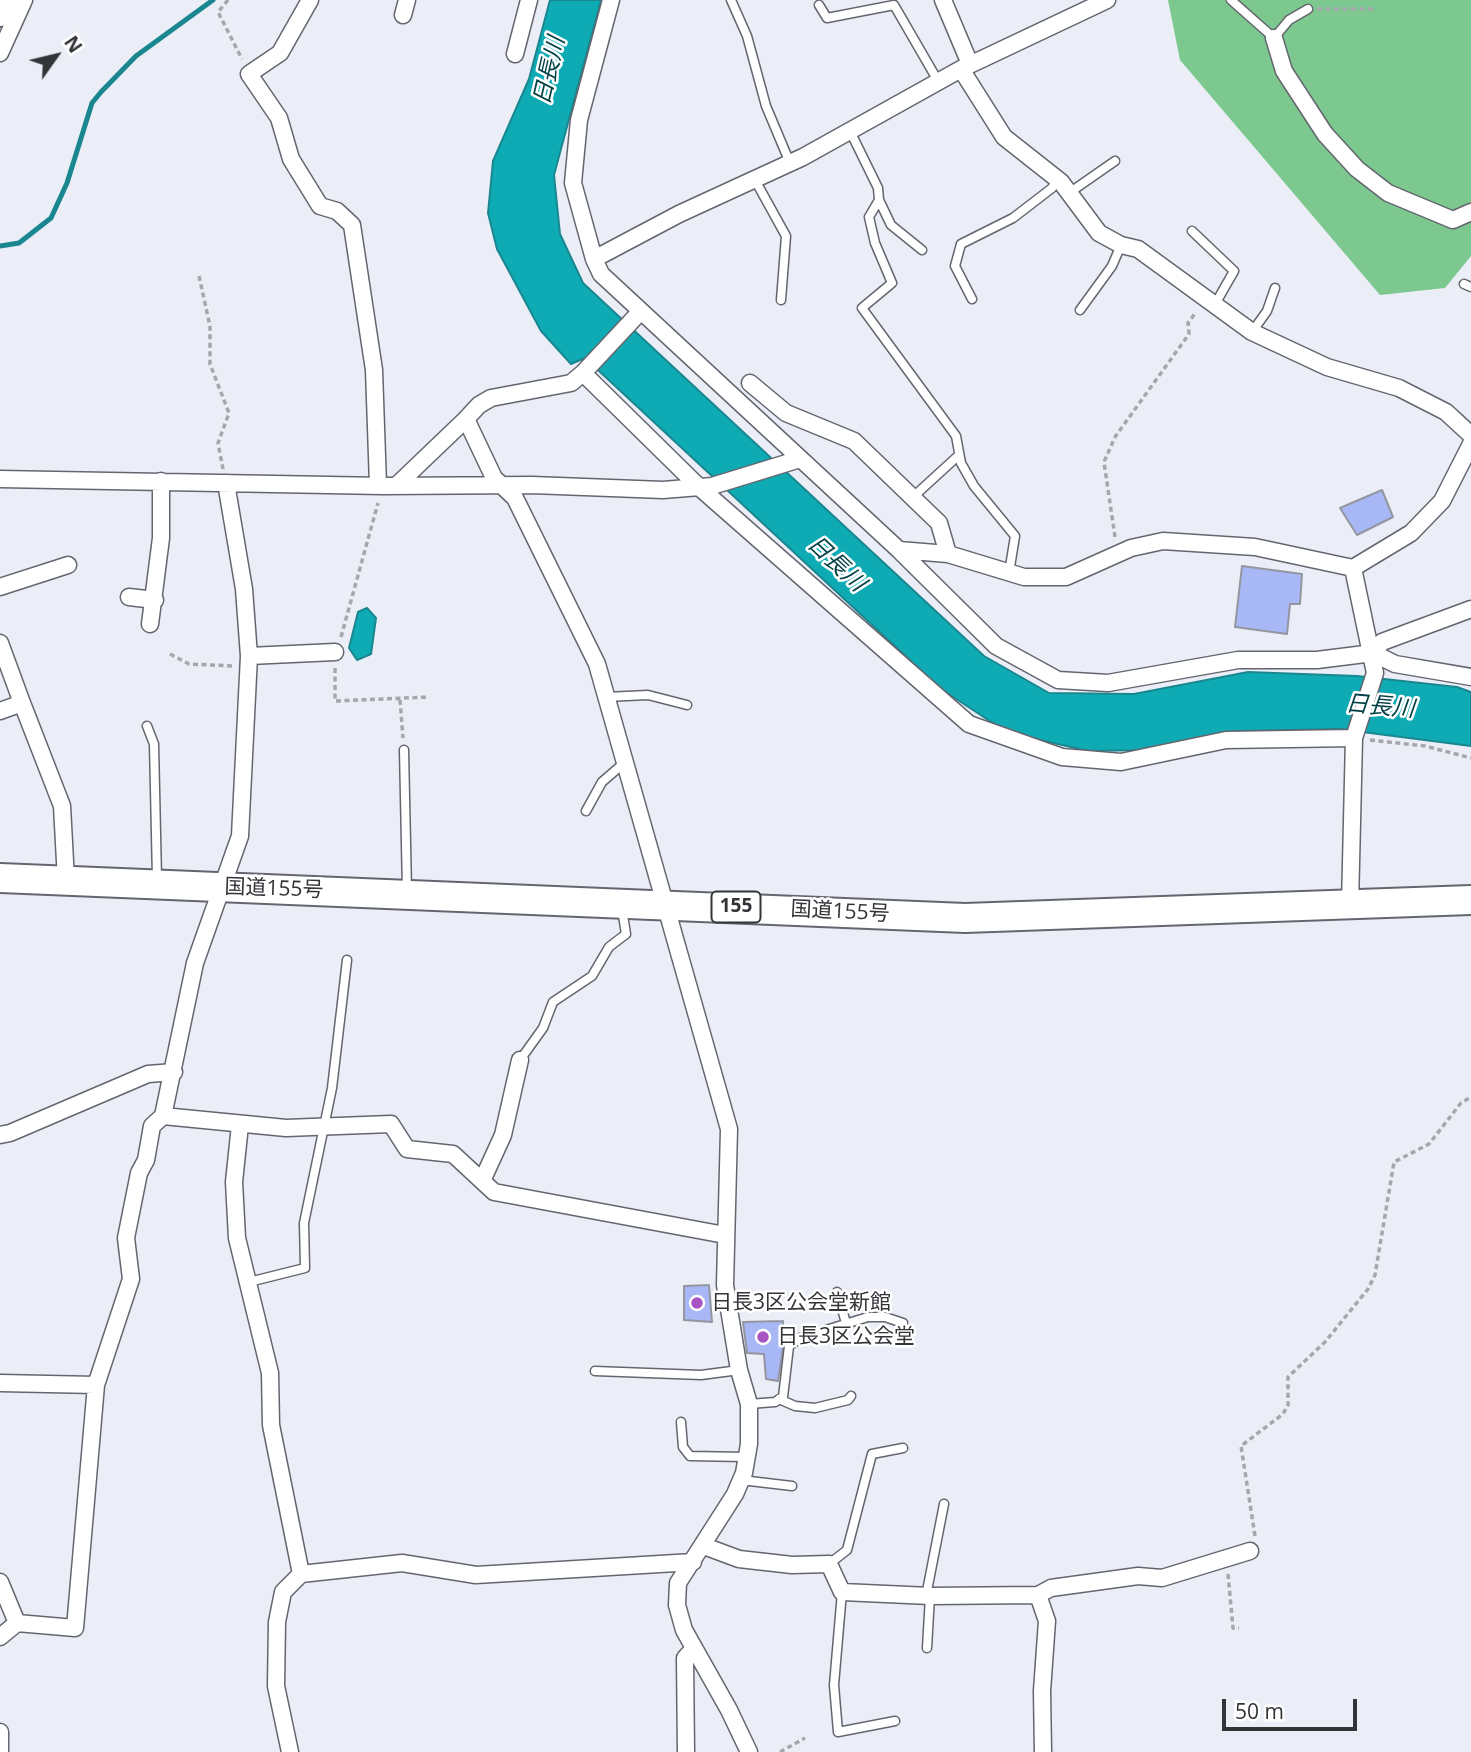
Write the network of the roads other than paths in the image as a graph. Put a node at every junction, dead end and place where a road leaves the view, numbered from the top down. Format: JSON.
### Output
{"nodes":[{"id":1,"x":5,"y":0,"type":"edge"},
{"id":2,"x":24,"y":0,"type":"edge"},
{"id":3,"x":310,"y":0,"type":"edge"},
{"id":4,"x":529,"y":0,"type":"edge"},
{"id":5,"x":611,"y":0,"type":"edge"},
{"id":6,"x":731,"y":0,"type":"edge"},
{"id":7,"x":943,"y":0,"type":"edge"},
{"id":8,"x":1107,"y":0,"type":"edge"},
{"id":9,"x":1231,"y":0,"type":"edge"},
{"id":10,"x":818,"y":5,"type":"dead end"},
{"id":11,"x":1308,"y":9,"type":"road end"},
{"id":12,"x":0,"y":12,"type":"edge"},
{"id":13,"x":1274,"y":38,"type":"junction"},
{"id":14,"x":0,"y":53,"type":"edge"},
{"id":15,"x":515,"y":54,"type":"dead end"},
{"id":16,"x":965,"y":66,"type":"junction"},
{"id":17,"x":938,"y":82,"type":"junction"},
{"id":18,"x":850,"y":131,"type":"junction"},
{"id":19,"x":1115,"y":161,"type":"dead end"},
{"id":20,"x":790,"y":163,"type":"junction"},
{"id":21,"x":1057,"y":179,"type":"junction"},
{"id":22,"x":755,"y":180,"type":"junction"},
{"id":23,"x":1069,"y":193,"type":"junction"},
{"id":24,"x":879,"y":200,"type":"junction"},
{"id":25,"x":1471,"y":212,"type":"edge"},
{"id":26,"x":1192,"y":231,"type":"dead end"},
{"id":27,"x":1121,"y":245,"type":"junction"},
{"id":28,"x":922,"y":250,"type":"dead end"},
{"id":29,"x":594,"y":259,"type":"junction"},
{"id":30,"x":1275,"y":288,"type":"dead end"},
{"id":31,"x":972,"y":299,"type":"dead end"},
{"id":32,"x":782,"y":300,"type":"dead end"},
{"id":33,"x":1210,"y":302,"type":"junction"},
{"id":34,"x":1080,"y":310,"type":"dead end"},
{"id":35,"x":637,"y":315,"type":"junction"},
{"id":36,"x":1252,"y":332,"type":"junction"},
{"id":37,"x":583,"y":373,"type":"junction"},
{"id":38,"x":750,"y":383,"type":"dead end"},
{"id":39,"x":466,"y":419,"type":"junction"},
{"id":40,"x":1471,"y":435,"type":"edge"},
{"id":41,"x":1471,"y":444,"type":"edge"},
{"id":42,"x":959,"y":455,"type":"junction"},
{"id":43,"x":798,"y":461,"type":"junction"},
{"id":44,"x":0,"y":479,"type":"edge"},
{"id":45,"x":161,"y":481,"type":"junction"},
{"id":46,"x":225,"y":483,"type":"junction"},
{"id":47,"x":386,"y":486,"type":"junction"},
{"id":48,"x":502,"y":486,"type":"junction"},
{"id":49,"x":706,"y":486,"type":"junction"},
{"id":50,"x":912,"y":497,"type":"junction"},
{"id":51,"x":899,"y":550,"type":"junction"},
{"id":52,"x":948,"y":554,"type":"junction"},
{"id":53,"x":68,"y":565,"type":"dead end"},
{"id":54,"x":1353,"y":568,"type":"junction"},
{"id":55,"x":1009,"y":573,"type":"junction"},
{"id":56,"x":0,"y":587,"type":"edge"},
{"id":57,"x":129,"y":597,"type":"dead end"},
{"id":58,"x":155,"y":600,"type":"junction"},
{"id":59,"x":1471,"y":609,"type":"edge"},
{"id":60,"x":150,"y":624,"type":"dead end"},
{"id":61,"x":0,"y":643,"type":"edge"},
{"id":62,"x":335,"y":652,"type":"road end"},
{"id":63,"x":1373,"y":653,"type":"junction"},
{"id":64,"x":249,"y":661,"type":"junction"},
{"id":65,"x":1471,"y":677,"type":"edge"},
{"id":66,"x":606,"y":697,"type":"junction"},
{"id":67,"x":22,"y":703,"type":"junction"},
{"id":68,"x":687,"y":705,"type":"dead end"},
{"id":69,"x":0,"y":711,"type":"edge"},
{"id":70,"x":147,"y":726,"type":"dead end"},
{"id":71,"x":1354,"y":738,"type":"junction"},
{"id":72,"x":404,"y":750,"type":"road end"},
{"id":73,"x":624,"y":764,"type":"junction"},
{"id":74,"x":586,"y":811,"type":"dead end"},
{"id":75,"x":0,"y":878,"type":"edge"},
{"id":76,"x":66,"y":880,"type":"junction"},
{"id":77,"x":157,"y":884,"type":"junction"},
{"id":78,"x":220,"y":886,"type":"junction"},
{"id":79,"x":407,"y":894,"type":"junction"},
{"id":80,"x":1471,"y":900,"type":"edge"},
{"id":81,"x":622,"y":902,"type":"junction"},
{"id":82,"x":663,"y":904,"type":"junction"},
{"id":83,"x":1350,"y":905,"type":"junction"},
{"id":84,"x":347,"y":960,"type":"dead end"},
{"id":85,"x":520,"y":1060,"type":"joint"},
{"id":86,"x":173,"y":1072,"type":"junction"},
{"id":87,"x":163,"y":1116,"type":"junction"},
{"id":88,"x":240,"y":1125,"type":"junction"},
{"id":89,"x":324,"y":1127,"type":"junction"},
{"id":90,"x":0,"y":1135,"type":"edge"},
{"id":91,"x":482,"y":1181,"type":"junction"},
{"id":92,"x":725,"y":1235,"type":"junction"},
{"id":93,"x":250,"y":1282,"type":"junction"},
{"id":94,"x":837,"y":1292,"type":"dead end"},
{"id":95,"x":846,"y":1323,"type":"junction"},
{"id":96,"x":904,"y":1323,"type":"dead end"},
{"id":97,"x":739,"y":1370,"type":"junction"},
{"id":98,"x":595,"y":1371,"type":"dead end"},
{"id":99,"x":0,"y":1383,"type":"edge"},
{"id":100,"x":96,"y":1385,"type":"junction"},
{"id":101,"x":851,"y":1396,"type":"dead end"},
{"id":102,"x":779,"y":1399,"type":"junction"},
{"id":103,"x":748,"y":1404,"type":"junction"},
{"id":104,"x":681,"y":1422,"type":"dead end"},
{"id":105,"x":903,"y":1448,"type":"dead end"},
{"id":106,"x":746,"y":1457,"type":"junction"},
{"id":107,"x":741,"y":1480,"type":"junction"},
{"id":108,"x":792,"y":1486,"type":"dead end"},
{"id":109,"x":944,"y":1504,"type":"dead end"},
{"id":110,"x":704,"y":1546,"type":"junction"},
{"id":111,"x":1250,"y":1551,"type":"road end"},
{"id":112,"x":692,"y":1562,"type":"junction"},
{"id":113,"x":829,"y":1564,"type":"junction"},
{"id":114,"x":301,"y":1574,"type":"junction"},
{"id":115,"x":0,"y":1582,"type":"edge"},
{"id":116,"x":842,"y":1592,"type":"junction"},
{"id":117,"x":1038,"y":1595,"type":"junction"},
{"id":118,"x":928,"y":1596,"type":"junction"},
{"id":119,"x":17,"y":1623,"type":"junction"},
{"id":120,"x":0,"y":1637,"type":"edge"},
{"id":121,"x":694,"y":1648,"type":"junction"},
{"id":122,"x":927,"y":1648,"type":"dead end"},
{"id":123,"x":895,"y":1721,"type":"dead end"},
{"id":124,"x":0,"y":1732,"type":"edge"},
{"id":125,"x":0,"y":1752,"type":"edge"},
{"id":126,"x":290,"y":1752,"type":"edge"},
{"id":127,"x":686,"y":1752,"type":"edge"},
{"id":128,"x":749,"y":1752,"type":"edge"},
{"id":129,"x":1043,"y":1752,"type":"edge"}],
"edges":[{"from":1,"to":12,"type":"highway"},
{"from":2,"to":14,"type":"street"},
{"from":3,"to":47,"type":"street"},
{"from":4,"to":15,"type":"street"},
{"from":5,"to":29,"type":"street"},
{"from":6,"to":20,"type":"lane"},
{"from":7,"to":16,"type":"street"},
{"from":8,"to":16,"type":"street"},
{"from":9,"to":13,"type":"lane"},
{"from":10,"to":17,"type":"lane"},
{"from":11,"to":13,"type":"lane"},
{"from":13,"to":25,"type":"street"},
{"from":16,"to":17,"type":"street"},
{"from":16,"to":21,"type":"street"},
{"from":17,"to":18,"type":"street"},
{"from":18,"to":20,"type":"street"},
{"from":18,"to":24,"type":"lane"},
{"from":19,"to":23,"type":"lane"},
{"from":20,"to":22,"type":"street"},
{"from":21,"to":23,"type":"street"},
{"from":21,"to":31,"type":"lane"},
{"from":22,"to":29,"type":"street"},
{"from":22,"to":32,"type":"lane"},
{"from":23,"to":27,"type":"street"},
{"from":24,"to":28,"type":"lane"},
{"from":24,"to":42,"type":"lane"},
{"from":26,"to":33,"type":"lane"},
{"from":27,"to":33,"type":"street"},
{"from":27,"to":34,"type":"lane"},
{"from":29,"to":35,"type":"street"},
{"from":30,"to":36,"type":"lane"},
{"from":33,"to":36,"type":"street"},
{"from":35,"to":37,"type":"street"},
{"from":35,"to":43,"type":"street"},
{"from":36,"to":40,"type":"street"},
{"from":37,"to":39,"type":"street"},
{"from":37,"to":49,"type":"street"},
{"from":38,"to":50,"type":"street"},
{"from":39,"to":47,"type":"street"},
{"from":39,"to":48,"type":"street"},
{"from":41,"to":54,"type":"street"},
{"from":42,"to":50,"type":"lane"},
{"from":42,"to":55,"type":"lane"},
{"from":43,"to":49,"type":"street"},
{"from":43,"to":51,"type":"street"},
{"from":44,"to":45,"type":"street"},
{"from":45,"to":46,"type":"street"},
{"from":45,"to":58,"type":"street"},
{"from":46,"to":47,"type":"street"},
{"from":46,"to":64,"type":"street"},
{"from":47,"to":48,"type":"street"},
{"from":48,"to":49,"type":"street"},
{"from":48,"to":66,"type":"street"},
{"from":49,"to":71,"type":"street"},
{"from":50,"to":52,"type":"street"},
{"from":51,"to":52,"type":"street"},
{"from":51,"to":63,"type":"street"},
{"from":52,"to":55,"type":"street"},
{"from":53,"to":56,"type":"street"},
{"from":54,"to":55,"type":"street"},
{"from":54,"to":63,"type":"street"},
{"from":57,"to":58,"type":"street"},
{"from":58,"to":60,"type":"street"},
{"from":59,"to":63,"type":"street"},
{"from":61,"to":67,"type":"street"},
{"from":62,"to":64,"type":"street"},
{"from":63,"to":65,"type":"street"},
{"from":63,"to":71,"type":"street"},
{"from":64,"to":78,"type":"street"},
{"from":66,"to":68,"type":"lane"},
{"from":66,"to":73,"type":"street"},
{"from":67,"to":69,"type":"street"},
{"from":67,"to":76,"type":"street"},
{"from":70,"to":77,"type":"lane"},
{"from":71,"to":83,"type":"street"},
{"from":72,"to":79,"type":"lane"},
{"from":73,"to":74,"type":"lane"},
{"from":73,"to":82,"type":"street"},
{"from":75,"to":76,"type":"highway","name":"国道155号","number":"155"},
{"from":76,"to":77,"type":"highway","name":"国道155号","number":"155"},
{"from":77,"to":78,"type":"highway","name":"国道155号","number":"155"},
{"from":78,"to":79,"type":"highway","name":"国道155号","number":"155"},
{"from":78,"to":86,"type":"street"},
{"from":79,"to":81,"type":"highway","name":"国道155号","number":"155"},
{"from":80,"to":83,"type":"highway","name":"国道155号","number":"155"},
{"from":81,"to":82,"type":"highway","name":"国道155号","number":"155"},
{"from":81,"to":85,"type":"lane"},
{"from":82,"to":83,"type":"highway","name":"国道155号","number":"155"},
{"from":82,"to":92,"type":"street"},
{"from":84,"to":89,"type":"lane"},
{"from":85,"to":91,"type":"street"},
{"from":86,"to":87,"type":"street"},
{"from":86,"to":90,"type":"street"},
{"from":87,"to":88,"type":"street"},
{"from":87,"to":100,"type":"street"},
{"from":88,"to":89,"type":"street"},
{"from":88,"to":93,"type":"street"},
{"from":89,"to":91,"type":"street"},
{"from":89,"to":93,"type":"lane"},
{"from":91,"to":92,"type":"street"},
{"from":92,"to":97,"type":"street"},
{"from":93,"to":114,"type":"street"},
{"from":94,"to":95,"type":"lane"},
{"from":95,"to":96,"type":"lane"},
{"from":95,"to":102,"type":"lane"},
{"from":97,"to":98,"type":"lane"},
{"from":97,"to":103,"type":"street"},
{"from":99,"to":100,"type":"street"},
{"from":100,"to":119,"type":"street"},
{"from":101,"to":102,"type":"lane"},
{"from":102,"to":103,"type":"lane"},
{"from":103,"to":106,"type":"street"},
{"from":104,"to":106,"type":"lane"},
{"from":105,"to":113,"type":"lane"},
{"from":106,"to":107,"type":"street"},
{"from":107,"to":108,"type":"lane"},
{"from":107,"to":110,"type":"street"},
{"from":109,"to":118,"type":"lane"},
{"from":110,"to":112,"type":"street"},
{"from":110,"to":113,"type":"street"},
{"from":111,"to":117,"type":"street"},
{"from":112,"to":114,"type":"street"},
{"from":112,"to":121,"type":"street"},
{"from":113,"to":116,"type":"street"},
{"from":114,"to":126,"type":"street"},
{"from":115,"to":119,"type":"street"},
{"from":116,"to":118,"type":"street"},
{"from":116,"to":123,"type":"lane"},
{"from":117,"to":118,"type":"street"},
{"from":117,"to":129,"type":"street"},
{"from":118,"to":122,"type":"lane"},
{"from":119,"to":120,"type":"street"},
{"from":121,"to":127,"type":"street"},
{"from":121,"to":128,"type":"street"},
{"from":124,"to":125,"type":"street"}]}
